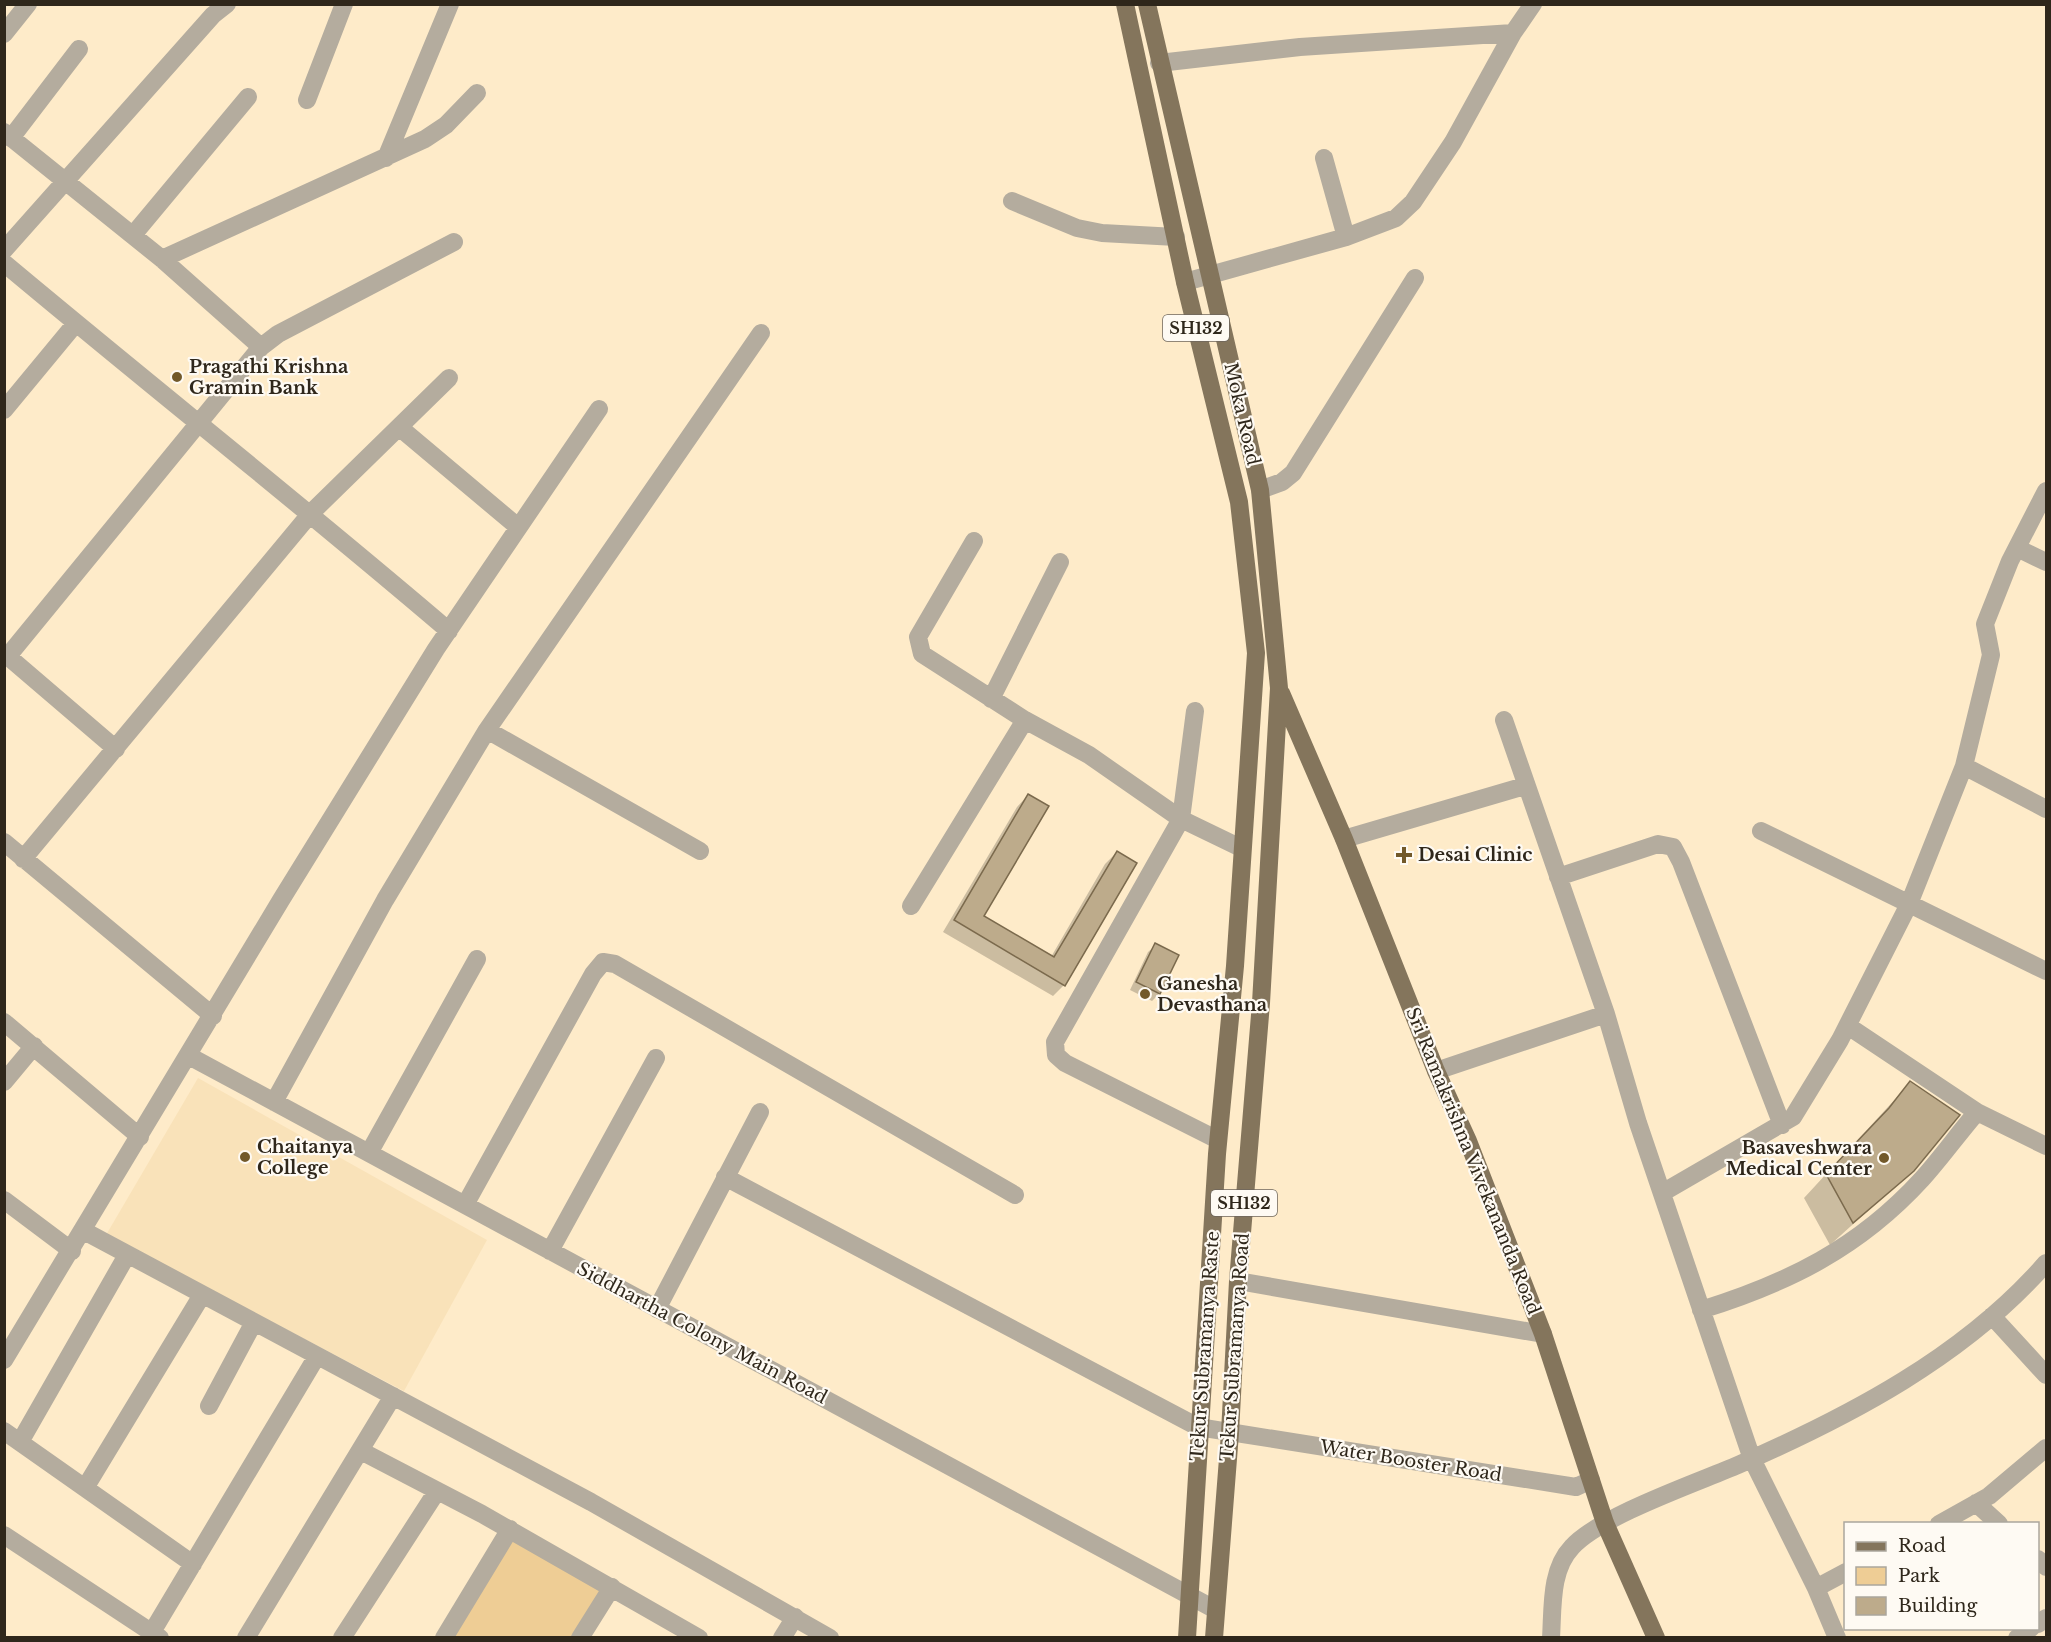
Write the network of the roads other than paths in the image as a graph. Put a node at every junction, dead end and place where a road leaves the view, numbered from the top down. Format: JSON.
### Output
{"nodes":[{"id":1,"x":28,"y":4,"type":"edge"},
{"id":2,"x":344,"y":4,"type":"edge"},
{"id":3,"x":450,"y":4,"type":"edge"},
{"id":4,"x":1125,"y":4,"type":"edge"},
{"id":5,"x":1147,"y":4,"type":"edge"},
{"id":6,"x":1533,"y":4,"type":"edge"},
{"id":7,"x":215,"y":8,"type":"edge"},
{"id":8,"x":1513,"y":33,"type":"junction"},
{"id":9,"x":4,"y":34,"type":"edge"},
{"id":10,"x":79,"y":49,"type":"dead end"},
{"id":11,"x":1158,"y":63,"type":"junction"},
{"id":12,"x":477,"y":93,"type":"dead end"},
{"id":13,"x":248,"y":97,"type":"dead end"},
{"id":14,"x":307,"y":100,"type":"dead end"},
{"id":15,"x":8,"y":135,"type":"edge"},
{"id":16,"x":386,"y":158,"type":"junction"},
{"id":17,"x":1323,"y":158,"type":"dead end"},
{"id":18,"x":65,"y":181,"type":"junction"},
{"id":19,"x":1012,"y":201,"type":"dead end"},
{"id":20,"x":133,"y":235,"type":"junction"},
{"id":21,"x":1176,"y":237,"type":"junction"},
{"id":22,"x":1346,"y":237,"type":"junction"},
{"id":23,"x":454,"y":242,"type":"dead end"},
{"id":24,"x":4,"y":250,"type":"edge"},
{"id":25,"x":162,"y":259,"type":"junction"},
{"id":26,"x":4,"y":263,"type":"edge"},
{"id":27,"x":1209,"y":275,"type":"junction"},
{"id":28,"x":1415,"y":278,"type":"dead end"},
{"id":29,"x":1185,"y":282,"type":"junction"},
{"id":30,"x":76,"y":323,"type":"junction"},
{"id":31,"x":761,"y":333,"type":"dead end"},
{"id":32,"x":261,"y":347,"type":"junction"},
{"id":33,"x":449,"y":378,"type":"dead end"},
{"id":34,"x":4,"y":410,"type":"edge"},
{"id":35,"x":599,"y":410,"type":"dead end"},
{"id":36,"x":199,"y":424,"type":"junction"},
{"id":37,"x":399,"y":427,"type":"junction"},
{"id":38,"x":1260,"y":490,"type":"junction"},
{"id":39,"x":2046,"y":491,"type":"edge"},
{"id":40,"x":311,"y":513,"type":"junction"},
{"id":41,"x":518,"y":527,"type":"junction"},
{"id":42,"x":974,"y":541,"type":"dead end"},
{"id":43,"x":2017,"y":549,"type":"junction"},
{"id":44,"x":1060,"y":562,"type":"dead end"},
{"id":45,"x":2046,"y":562,"type":"edge"},
{"id":46,"x":449,"y":631,"type":"junction"},
{"id":47,"x":1256,"y":653,"type":"junction"},
{"id":48,"x":6,"y":655,"type":"edge"},
{"id":49,"x":1279,"y":688,"type":"junction"},
{"id":50,"x":991,"y":699,"type":"junction"},
{"id":51,"x":1195,"y":711,"type":"dead end"},
{"id":52,"x":1025,"y":720,"type":"junction"},
{"id":53,"x":1504,"y":720,"type":"dead end"},
{"id":54,"x":487,"y":730,"type":"junction"},
{"id":55,"x":116,"y":749,"type":"junction"},
{"id":56,"x":1964,"y":766,"type":"junction"},
{"id":57,"x":1526,"y":786,"type":"junction"},
{"id":58,"x":2046,"y":809,"type":"edge"},
{"id":59,"x":1181,"y":819,"type":"junction"},
{"id":60,"x":1761,"y":831,"type":"dead end"},
{"id":61,"x":1344,"y":838,"type":"junction"},
{"id":62,"x":4,"y":842,"type":"edge"},
{"id":63,"x":1241,"y":848,"type":"junction"},
{"id":64,"x":700,"y":852,"type":"dead end"},
{"id":65,"x":23,"y":859,"type":"junction"},
{"id":66,"x":1558,"y":877,"type":"junction"},
{"id":67,"x":1909,"y":904,"type":"junction"},
{"id":68,"x":911,"y":906,"type":"dead end"},
{"id":69,"x":477,"y":959,"type":"dead end"},
{"id":70,"x":2046,"y":971,"type":"edge"},
{"id":71,"x":1606,"y":1014,"type":"junction"},
{"id":72,"x":213,"y":1016,"type":"junction"},
{"id":73,"x":4,"y":1022,"type":"edge"},
{"id":74,"x":1848,"y":1026,"type":"junction"},
{"id":75,"x":34,"y":1046,"type":"junction"},
{"id":76,"x":189,"y":1056,"type":"junction"},
{"id":77,"x":656,"y":1058,"type":"dead end"},
{"id":78,"x":1436,"y":1071,"type":"junction"},
{"id":79,"x":4,"y":1082,"type":"edge"},
{"id":80,"x":274,"y":1102,"type":"junction"},
{"id":81,"x":760,"y":1112,"type":"dead end"},
{"id":82,"x":1977,"y":1112,"type":"junction"},
{"id":83,"x":1782,"y":1125,"type":"junction"},
{"id":84,"x":140,"y":1137,"type":"junction"},
{"id":85,"x":1218,"y":1140,"type":"junction"},
{"id":86,"x":2046,"y":1146,"type":"edge"},
{"id":87,"x":369,"y":1154,"type":"junction"},
{"id":88,"x":725,"y":1177,"type":"junction"},
{"id":89,"x":1662,"y":1193,"type":"junction"},
{"id":90,"x":1015,"y":1195,"type":"dead end"},
{"id":91,"x":4,"y":1200,"type":"edge"},
{"id":92,"x":465,"y":1205,"type":"junction"},
{"id":93,"x":84,"y":1232,"type":"junction"},
{"id":94,"x":72,"y":1251,"type":"junction"},
{"id":95,"x":550,"y":1251,"type":"junction"},
{"id":96,"x":128,"y":1255,"type":"junction"},
{"id":97,"x":2046,"y":1263,"type":"edge"},
{"id":98,"x":1238,"y":1281,"type":"junction"},
{"id":99,"x":202,"y":1295,"type":"junction"},
{"id":100,"x":657,"y":1308,"type":"junction"},
{"id":101,"x":1701,"y":1310,"type":"junction"},
{"id":102,"x":1992,"y":1316,"type":"junction"},
{"id":103,"x":254,"y":1322,"type":"junction"},
{"id":104,"x":1543,"y":1334,"type":"junction"},
{"id":105,"x":317,"y":1356,"type":"junction"},
{"id":106,"x":4,"y":1360,"type":"edge"},
{"id":107,"x":2046,"y":1375,"type":"edge"},
{"id":108,"x":393,"y":1396,"type":"junction"},
{"id":109,"x":209,"y":1406,"type":"dead end"},
{"id":110,"x":1198,"y":1427,"type":"junction"},
{"id":111,"x":4,"y":1431,"type":"edge"},
{"id":112,"x":1230,"y":1433,"type":"junction"},
{"id":113,"x":20,"y":1442,"type":"junction"},
{"id":114,"x":2046,"y":1448,"type":"edge"},
{"id":115,"x":361,"y":1451,"type":"junction"},
{"id":116,"x":1752,"y":1459,"type":"junction"},
{"id":117,"x":1591,"y":1480,"type":"junction"},
{"id":118,"x":85,"y":1488,"type":"junction"},
{"id":119,"x":437,"y":1491,"type":"junction"},
{"id":120,"x":1976,"y":1503,"type":"junction"},
{"id":121,"x":1943,"y":1522,"type":"edge"},
{"id":122,"x":1997,"y":1522,"type":"edge"},
{"id":123,"x":1605,"y":1523,"type":"junction"},
{"id":124,"x":510,"y":1529,"type":"junction"},
{"id":125,"x":4,"y":1535,"type":"edge"},
{"id":126,"x":193,"y":1564,"type":"junction"},
{"id":127,"x":1844,"y":1573,"type":"edge"},
{"id":128,"x":612,"y":1587,"type":"junction"},
{"id":129,"x":1816,"y":1588,"type":"junction"},
{"id":130,"x":1190,"y":1596,"type":"junction"},
{"id":131,"x":1216,"y":1610,"type":"junction"},
{"id":132,"x":795,"y":1617,"type":"junction"},
{"id":133,"x":156,"y":1635,"type":"edge"},
{"id":134,"x":688,"y":1635,"type":"edge"},
{"id":135,"x":246,"y":1638,"type":"edge"},
{"id":136,"x":342,"y":1638,"type":"edge"},
{"id":137,"x":444,"y":1638,"type":"edge"},
{"id":138,"x":580,"y":1638,"type":"edge"},
{"id":139,"x":782,"y":1638,"type":"edge"},
{"id":140,"x":830,"y":1638,"type":"edge"},
{"id":141,"x":1187,"y":1638,"type":"edge"},
{"id":142,"x":1214,"y":1638,"type":"edge"},
{"id":143,"x":1551,"y":1638,"type":"edge"},
{"id":144,"x":1656,"y":1638,"type":"edge"},
{"id":145,"x":1837,"y":1638,"type":"edge"}],
"edges":[{"from":1,"to":9,"type":"street"},
{"from":2,"to":14,"type":"street"},
{"from":3,"to":16,"type":"street"},
{"from":4,"to":21,"type":"main road","name":"Moka Road","number":"SH132"},
{"from":5,"to":11,"type":"main road","name":"Moka Road","number":"SH132"},
{"from":6,"to":8,"type":"street"},
{"from":7,"to":18,"type":"street"},
{"from":8,"to":11,"type":"street"},
{"from":8,"to":22,"type":"street"},
{"from":10,"to":15,"type":"street"},
{"from":11,"to":27,"type":"main road","name":"Moka Road","number":"SH132"},
{"from":12,"to":16,"type":"street"},
{"from":13,"to":20,"type":"street"},
{"from":15,"to":18,"type":"street"},
{"from":16,"to":25,"type":"street"},
{"from":17,"to":22,"type":"street"},
{"from":18,"to":20,"type":"street"},
{"from":18,"to":24,"type":"street"},
{"from":19,"to":21,"type":"street"},
{"from":20,"to":25,"type":"street"},
{"from":21,"to":29,"type":"main road","name":"Moka Road","number":"SH132"},
{"from":22,"to":27,"type":"street"},
{"from":23,"to":32,"type":"street"},
{"from":25,"to":32,"type":"street"},
{"from":26,"to":30,"type":"street"},
{"from":27,"to":29,"type":"street"},
{"from":27,"to":38,"type":"main road","name":"Moka Road","number":"SH132"},
{"from":28,"to":38,"type":"street"},
{"from":29,"to":47,"type":"main road","name":"Moka Road","number":"SH132"},
{"from":30,"to":34,"type":"street"},
{"from":30,"to":36,"type":"street"},
{"from":31,"to":54,"type":"street"},
{"from":32,"to":36,"type":"street"},
{"from":33,"to":37,"type":"street"},
{"from":35,"to":41,"type":"street"},
{"from":36,"to":40,"type":"street"},
{"from":36,"to":48,"type":"street"},
{"from":37,"to":40,"type":"street"},
{"from":37,"to":41,"type":"street"},
{"from":38,"to":49,"type":"main road","name":"Moka Road","number":"SH132"},
{"from":39,"to":43,"type":"street"},
{"from":40,"to":46,"type":"street"},
{"from":40,"to":55,"type":"street"},
{"from":41,"to":46,"type":"street"},
{"from":42,"to":50,"type":"street"},
{"from":43,"to":45,"type":"street"},
{"from":43,"to":56,"type":"street"},
{"from":44,"to":50,"type":"street"},
{"from":46,"to":72,"type":"street"},
{"from":47,"to":49,"type":"main road"},
{"from":47,"to":63,"type":"main road","name":"Tekur Subramanya Raste","number":"SH132"},
{"from":48,"to":55,"type":"street"},
{"from":49,"to":61,"type":"main road","name":"Sri Ramakrishna Vivekananda Road"},
{"from":49,"to":98,"type":"main road","name":"Tekur Subramanya Road","number":"SH132"},
{"from":50,"to":52,"type":"street"},
{"from":51,"to":59,"type":"street"},
{"from":52,"to":59,"type":"street"},
{"from":52,"to":68,"type":"street"},
{"from":53,"to":57,"type":"street"},
{"from":54,"to":64,"type":"street"},
{"from":54,"to":80,"type":"street"},
{"from":55,"to":65,"type":"street"},
{"from":56,"to":58,"type":"street"},
{"from":56,"to":67,"type":"street"},
{"from":57,"to":61,"type":"street"},
{"from":57,"to":66,"type":"street"},
{"from":59,"to":63,"type":"street"},
{"from":59,"to":85,"type":"street"},
{"from":60,"to":67,"type":"street"},
{"from":61,"to":78,"type":"main road","name":"Sri Ramakrishna Vivekananda Road"},
{"from":62,"to":65,"type":"street"},
{"from":63,"to":85,"type":"main road","name":"Tekur Subramanya Raste","number":"SH132"},
{"from":65,"to":72,"type":"street"},
{"from":66,"to":71,"type":"street"},
{"from":66,"to":83,"type":"street"},
{"from":67,"to":70,"type":"street"},
{"from":67,"to":74,"type":"street"},
{"from":69,"to":87,"type":"street"},
{"from":71,"to":78,"type":"street"},
{"from":71,"to":89,"type":"street"},
{"from":72,"to":76,"type":"street"},
{"from":73,"to":75,"type":"street"},
{"from":74,"to":82,"type":"street"},
{"from":74,"to":83,"type":"street"},
{"from":75,"to":79,"type":"street"},
{"from":75,"to":84,"type":"street"},
{"from":76,"to":80,"type":"street","name":"Siddhartha Colony Main Road"},
{"from":76,"to":84,"type":"street"},
{"from":77,"to":95,"type":"street"},
{"from":78,"to":104,"type":"main road","name":"Sri Ramakrishna Vivekananda Road"},
{"from":80,"to":87,"type":"street","name":"Siddhartha Colony Main Road"},
{"from":81,"to":88,"type":"street"},
{"from":82,"to":86,"type":"street"},
{"from":82,"to":101,"type":"street"},
{"from":83,"to":89,"type":"street"},
{"from":84,"to":93,"type":"street"},
{"from":85,"to":110,"type":"main road","name":"Tekur Subramanya Raste","number":"SH132"},
{"from":87,"to":92,"type":"street","name":"Siddhartha Colony Main Road"},
{"from":88,"to":100,"type":"street"},
{"from":88,"to":110,"type":"street","name":"Water Booster Road"},
{"from":89,"to":101,"type":"street"},
{"from":90,"to":92,"type":"street"},
{"from":91,"to":94,"type":"street"},
{"from":92,"to":95,"type":"street","name":"Siddhartha Colony Main Road"},
{"from":93,"to":94,"type":"street"},
{"from":93,"to":96,"type":"street"},
{"from":94,"to":106,"type":"street"},
{"from":95,"to":100,"type":"street","name":"Siddhartha Colony Main Road"},
{"from":96,"to":99,"type":"street"},
{"from":96,"to":113,"type":"street"},
{"from":97,"to":102,"type":"street"},
{"from":98,"to":104,"type":"street"},
{"from":98,"to":112,"type":"main road","name":"Tekur Subramanya Road","number":"SH132"},
{"from":99,"to":103,"type":"street"},
{"from":99,"to":118,"type":"street"},
{"from":100,"to":130,"type":"street","name":"Siddhartha Colony Main Road"},
{"from":101,"to":116,"type":"street"},
{"from":102,"to":107,"type":"street"},
{"from":102,"to":116,"type":"street"},
{"from":103,"to":105,"type":"street"},
{"from":103,"to":109,"type":"street"},
{"from":104,"to":117,"type":"main road","name":"Sri Ramakrishna Vivekananda Road"},
{"from":105,"to":108,"type":"street"},
{"from":105,"to":126,"type":"street"},
{"from":108,"to":115,"type":"street"},
{"from":108,"to":132,"type":"street"},
{"from":110,"to":112,"type":"street","name":"Water Booster Road"},
{"from":110,"to":130,"type":"main road","name":"Tekur Subramanya Raste","number":"SH132"},
{"from":111,"to":113,"type":"street"},
{"from":112,"to":117,"type":"street","name":"Water Booster Road"},
{"from":112,"to":131,"type":"main road","name":"Tekur Subramanya Road","number":"SH132"},
{"from":113,"to":118,"type":"street"},
{"from":114,"to":120,"type":"street"},
{"from":115,"to":119,"type":"street"},
{"from":115,"to":135,"type":"street"},
{"from":116,"to":123,"type":"street"},
{"from":116,"to":129,"type":"street"},
{"from":117,"to":123,"type":"main road","name":"Sri Ramakrishna Vivekananda Road"},
{"from":118,"to":126,"type":"street"},
{"from":119,"to":124,"type":"street"},
{"from":119,"to":136,"type":"street"},
{"from":120,"to":121,"type":"street"},
{"from":120,"to":122,"type":"street"},
{"from":123,"to":143,"type":"street"},
{"from":123,"to":144,"type":"main road","name":"Sri Ramakrishna Vivekananda Road"},
{"from":124,"to":128,"type":"street"},
{"from":124,"to":137,"type":"street"},
{"from":125,"to":133,"type":"street"},
{"from":126,"to":133,"type":"street"},
{"from":127,"to":129,"type":"street"},
{"from":128,"to":134,"type":"street"},
{"from":128,"to":138,"type":"street"},
{"from":129,"to":145,"type":"street"},
{"from":130,"to":131,"type":"street","name":"Siddhartha Colony Main Road"},
{"from":130,"to":141,"type":"main road","name":"Tekur Subramanya Raste","number":"SH132"},
{"from":131,"to":142,"type":"main road","name":"Tekur Subramanya Road","number":"SH132"},
{"from":132,"to":139,"type":"street"},
{"from":132,"to":140,"type":"street"}]}
